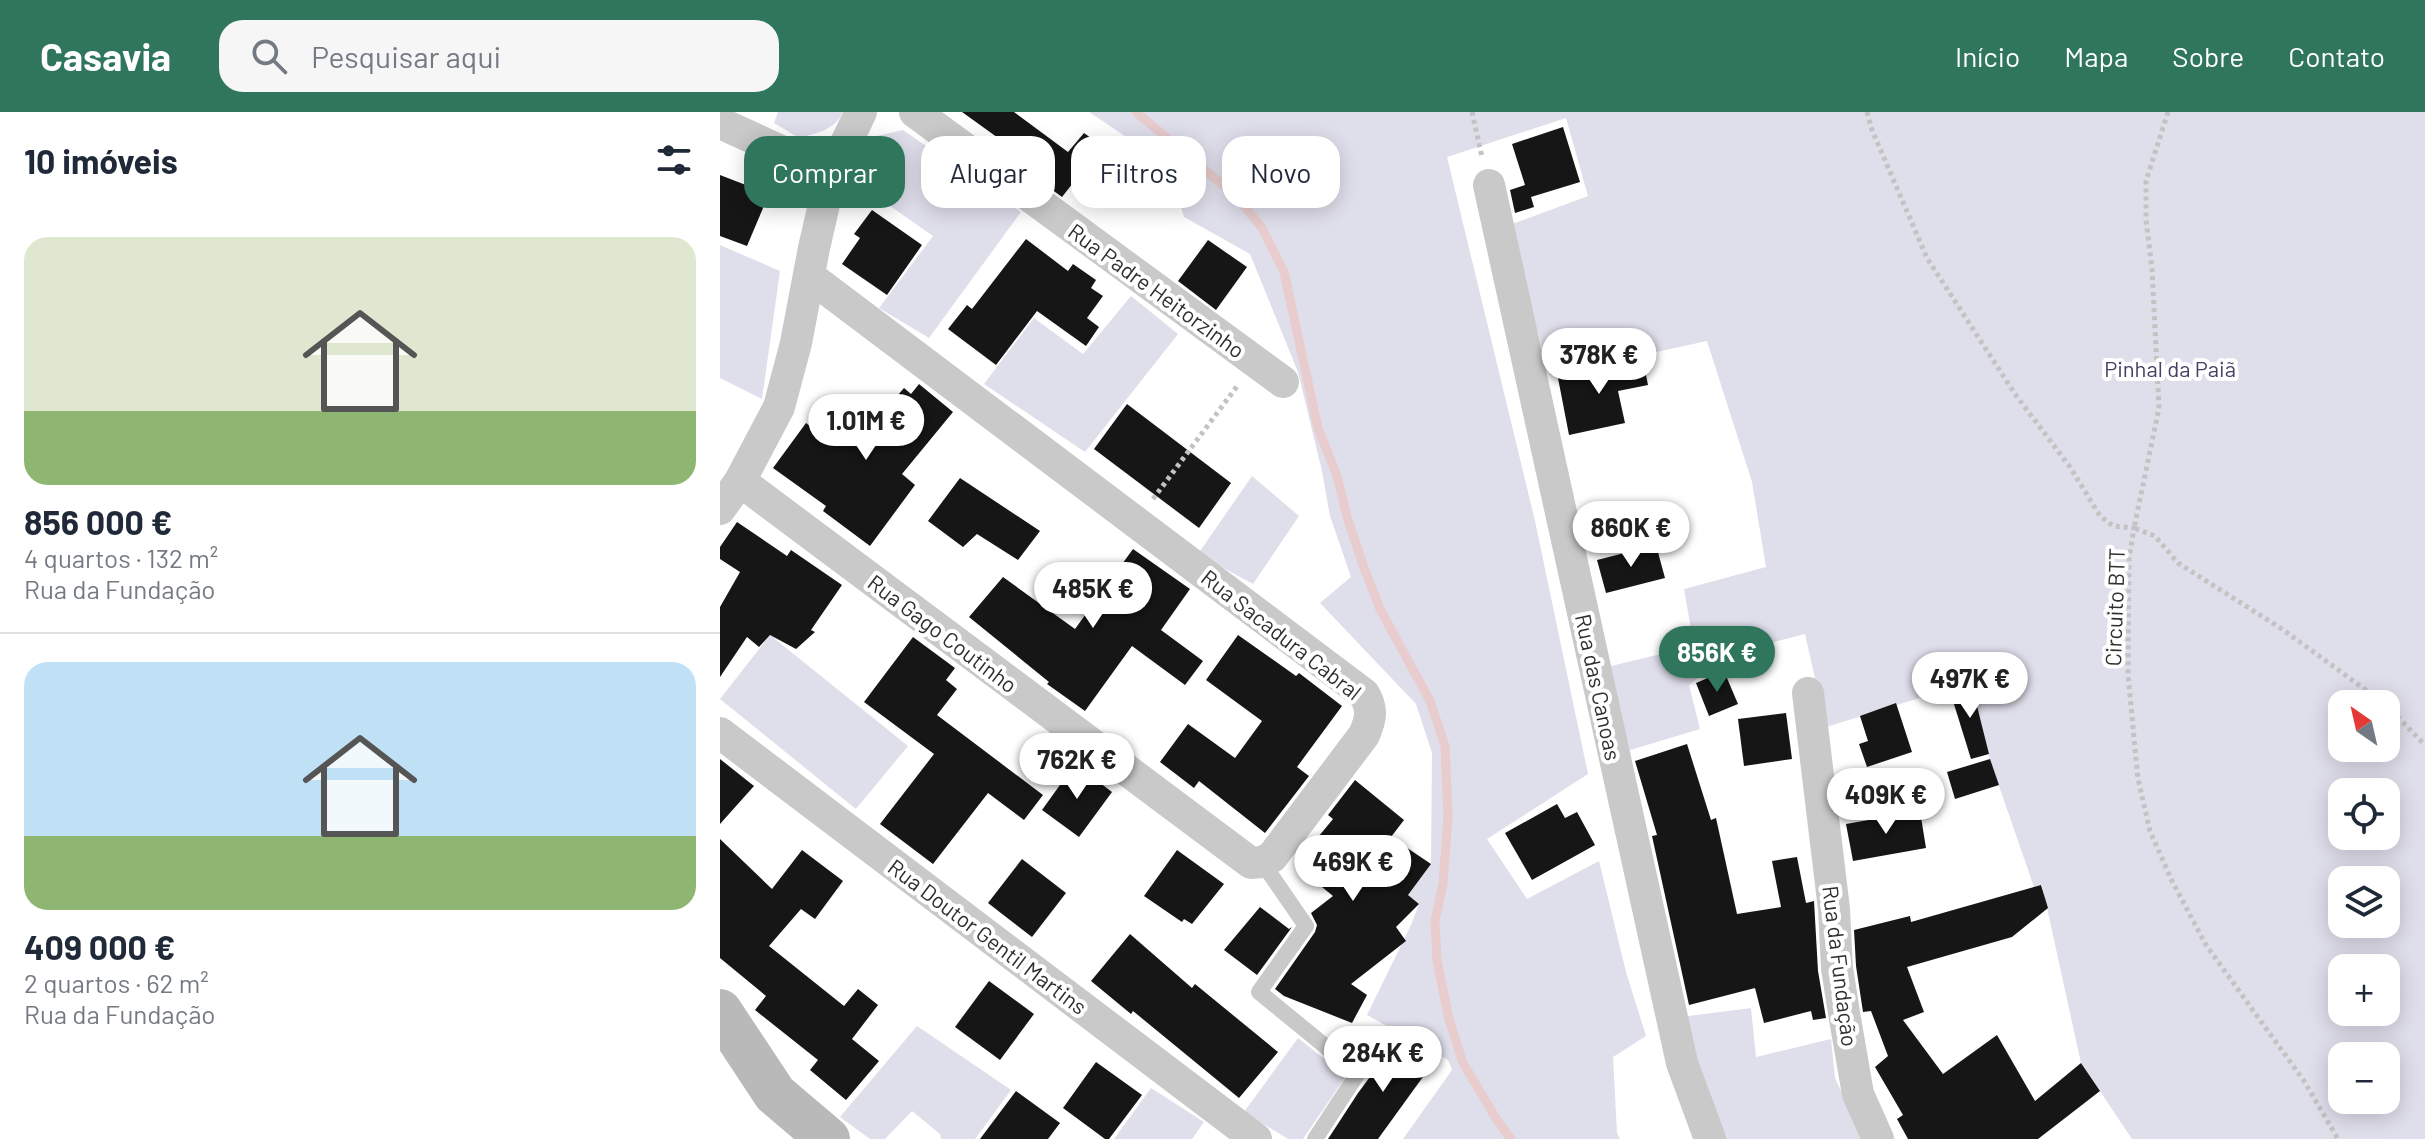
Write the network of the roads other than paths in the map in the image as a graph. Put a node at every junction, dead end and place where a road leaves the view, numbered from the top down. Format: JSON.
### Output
{"nodes":[{"id":1,"x":861,"y":112,"type":"edge"},
{"id":2,"x":915,"y":112,"type":"edge"},
{"id":3,"x":720,"y":123,"type":"edge"},
{"id":4,"x":748,"y":136,"type":"edge"},
{"id":5,"x":849,"y":136,"type":"edge"},
{"id":6,"x":1489,"y":185,"type":"road end"},
{"id":7,"x":824,"y":208,"type":"edge"},
{"id":8,"x":809,"y":276,"type":"junction"},
{"id":9,"x":1283,"y":382,"type":"dead end"},
{"id":10,"x":740,"y":481,"type":"junction"},
{"id":11,"x":720,"y":509,"type":"edge"},
{"id":12,"x":1808,"y":693,"type":"dead end"},
{"id":13,"x":720,"y":733,"type":"edge"},
{"id":14,"x":1262,"y":862,"type":"junction"},
{"id":15,"x":720,"y":1011,"type":"edge"},
{"id":16,"x":828,"y":1139,"type":"edge"},
{"id":17,"x":1256,"y":1139,"type":"edge"},
{"id":18,"x":1315,"y":1139,"type":"edge"},
{"id":19,"x":1710,"y":1139,"type":"edge"},
{"id":20,"x":1878,"y":1139,"type":"edge"}],
"edges":[{"from":1,"to":5,"type":"street"},
{"from":2,"to":9,"type":"street","name":"Rua Padre Heitorzinho"},
{"from":3,"to":4,"type":"street"},
{"from":6,"to":19,"type":"street","name":"Rua das Canoas"},
{"from":7,"to":8,"type":"street"},
{"from":8,"to":10,"type":"street"},
{"from":8,"to":14,"type":"street","name":"Rua Sacadura Cabral"},
{"from":10,"to":11,"type":"street"},
{"from":10,"to":14,"type":"street","name":"Rua Gago Coutinho"},
{"from":12,"to":20,"type":"street","name":"Rua da Fundação"},
{"from":13,"to":17,"type":"street","name":"Rua Doutor Gentil Martins"},
{"from":14,"to":18,"type":"lane"},
{"from":15,"to":16,"type":"main road"}]}
